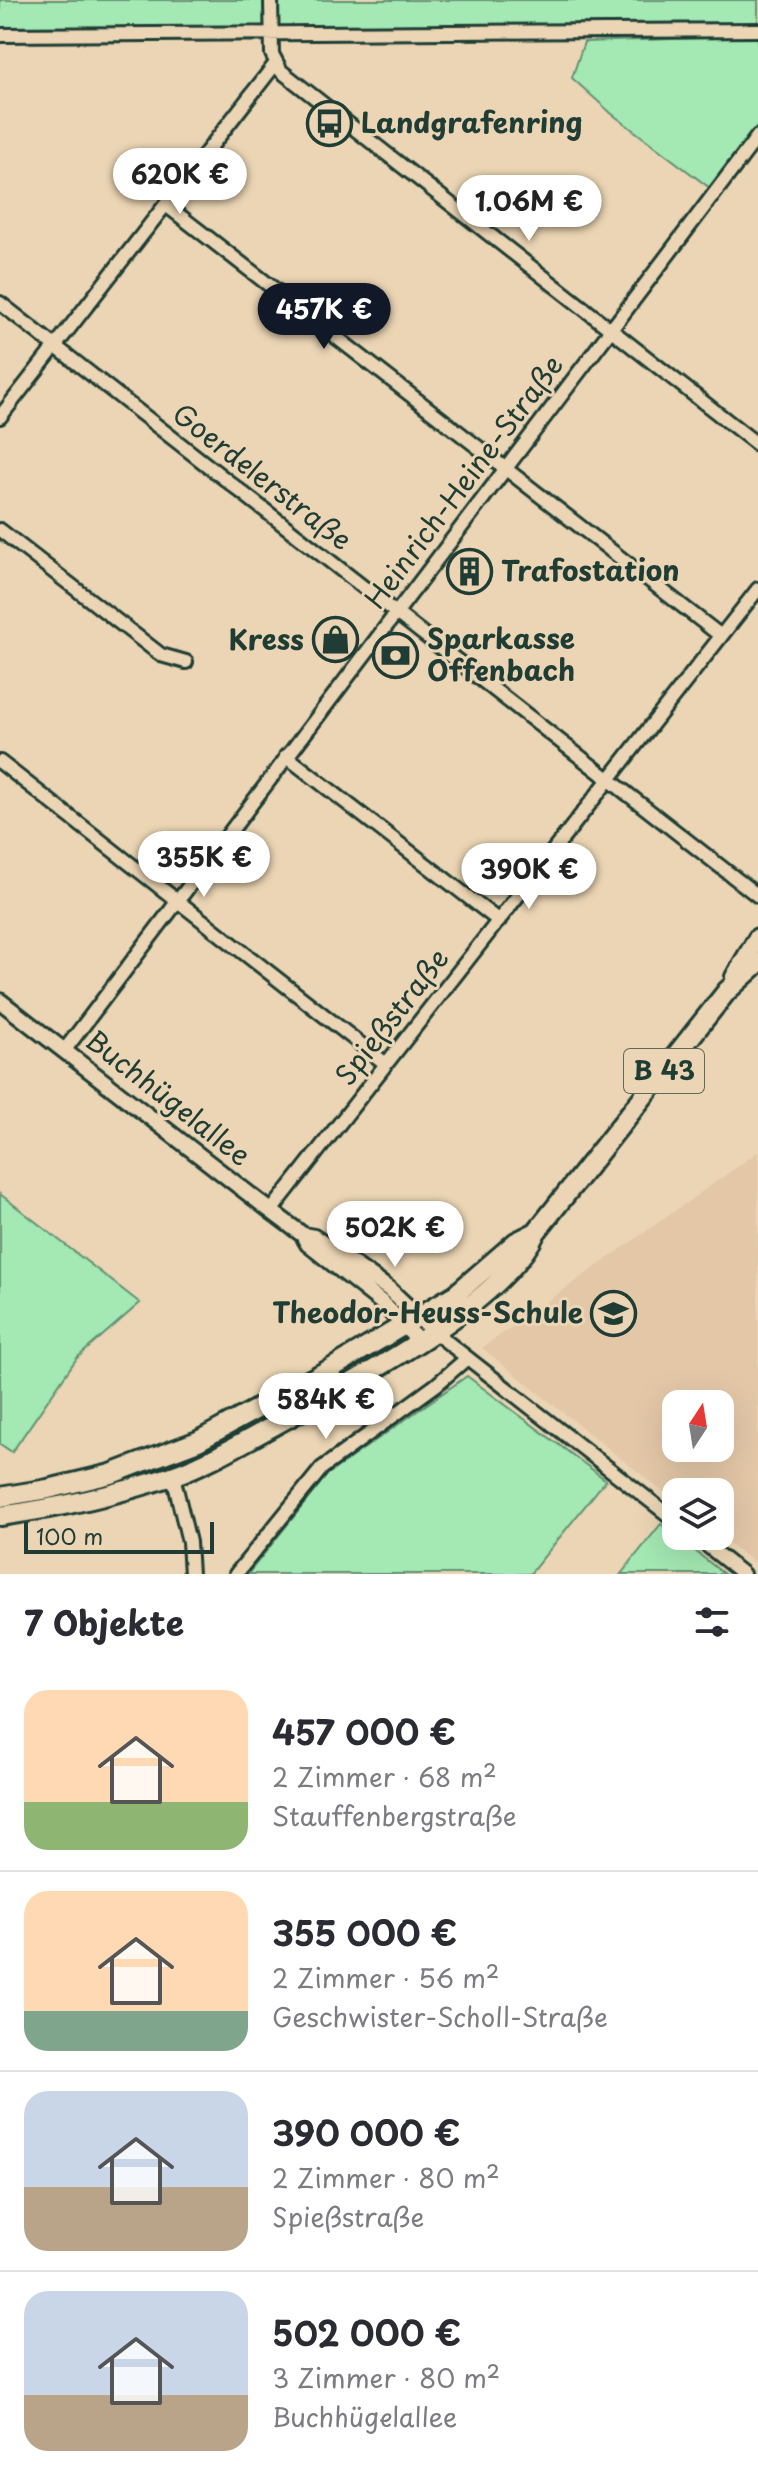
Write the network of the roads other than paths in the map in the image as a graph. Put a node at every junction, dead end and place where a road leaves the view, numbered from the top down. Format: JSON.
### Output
{"nodes":[{"id":1,"x":271,"y":0,"type":"edge"},
{"id":2,"x":758,"y":30,"type":"edge"},
{"id":3,"x":0,"y":35,"type":"edge"},
{"id":4,"x":271,"y":35,"type":"junction"},
{"id":5,"x":276,"y":63,"type":"junction"},
{"id":6,"x":758,"y":136,"type":"edge"},
{"id":7,"x":166,"y":205,"type":"junction"},
{"id":8,"x":0,"y":303,"type":"edge"},
{"id":9,"x":610,"y":329,"type":"junction"},
{"id":10,"x":55,"y":346,"type":"junction"},
{"id":11,"x":0,"y":417,"type":"edge"},
{"id":12,"x":758,"y":445,"type":"edge"},
{"id":13,"x":504,"y":469,"type":"junction"},
{"id":14,"x":0,"y":530,"type":"edge"},
{"id":15,"x":758,"y":589,"type":"edge"},
{"id":16,"x":396,"y":611,"type":"junction"},
{"id":17,"x":721,"y":636,"type":"junction"},
{"id":18,"x":186,"y":662,"type":"dead end"},
{"id":19,"x":286,"y":756,"type":"junction"},
{"id":20,"x":0,"y":762,"type":"edge"},
{"id":21,"x":609,"y":780,"type":"junction"},
{"id":22,"x":758,"y":896,"type":"edge"},
{"id":23,"x":177,"y":901,"type":"junction"},
{"id":24,"x":499,"y":921,"type":"junction"},
{"id":25,"x":758,"y":938,"type":"edge"},
{"id":26,"x":758,"y":963,"type":"edge"},
{"id":27,"x":727,"y":991,"type":"junction"},
{"id":28,"x":0,"y":1001,"type":"edge"},
{"id":29,"x":64,"y":1051,"type":"junction"},
{"id":30,"x":386,"y":1064,"type":"junction"},
{"id":31,"x":271,"y":1211,"type":"junction"},
{"id":32,"x":536,"y":1232,"type":"junction"},
{"id":33,"x":410,"y":1321,"type":"junction"},
{"id":34,"x":426,"y":1336,"type":"junction"},
{"id":35,"x":466,"y":1359,"type":"junction"},
{"id":36,"x":173,"y":1476,"type":"junction"},
{"id":37,"x":0,"y":1497,"type":"edge"},
{"id":38,"x":662,"y":1510,"type":"edge"},
{"id":39,"x":0,"y":1516,"type":"edge"},
{"id":40,"x":713,"y":1550,"type":"edge"},
{"id":41,"x":191,"y":1574,"type":"edge"},
{"id":42,"x":236,"y":1574,"type":"edge"},
{"id":43,"x":743,"y":1574,"type":"edge"}],
"edges":[{"from":1,"to":4,"type":"street"},
{"from":2,"to":4,"type":"street"},
{"from":3,"to":4,"type":"street"},
{"from":4,"to":5,"type":"street"},
{"from":5,"to":7,"type":"street"},
{"from":5,"to":9,"type":"street"},
{"from":6,"to":9,"type":"street","name":"Heinrich-Heine-Straße"},
{"from":7,"to":10,"type":"street"},
{"from":7,"to":13,"type":"street"},
{"from":8,"to":10,"type":"street","name":"Goerdelerstraße"},
{"from":9,"to":12,"type":"street"},
{"from":9,"to":13,"type":"street","name":"Heinrich-Heine-Straße"},
{"from":10,"to":11,"type":"street"},
{"from":10,"to":16,"type":"street","name":"Goerdelerstraße"},
{"from":13,"to":16,"type":"street","name":"Heinrich-Heine-Straße"},
{"from":13,"to":17,"type":"street"},
{"from":14,"to":18,"type":"street"},
{"from":15,"to":17,"type":"street","name":"Spießstraße"},
{"from":16,"to":19,"type":"street","name":"Heinrich-Heine-Straße"},
{"from":16,"to":21,"type":"street","name":"Goerdelerstraße"},
{"from":17,"to":21,"type":"street","name":"Spießstraße"},
{"from":19,"to":23,"type":"street","name":"Heinrich-Heine-Straße"},
{"from":19,"to":24,"type":"street"},
{"from":20,"to":23,"type":"street"},
{"from":21,"to":22,"type":"street","name":"Goerdelerstraße"},
{"from":21,"to":24,"type":"street","name":"Spießstraße"},
{"from":23,"to":29,"type":"street","name":"Heinrich-Heine-Straße"},
{"from":23,"to":30,"type":"street"},
{"from":24,"to":30,"type":"street","name":"Spießstraße"},
{"from":25,"to":27,"type":"main road","number":"B 43"},
{"from":26,"to":27,"type":"main road","number":"B 43"},
{"from":27,"to":32,"type":"main road","number":"B 43"},
{"from":28,"to":29,"type":"street","name":"Buchhügelallee"},
{"from":29,"to":31,"type":"street","name":"Buchhügelallee"},
{"from":30,"to":31,"type":"street","name":"Spießstraße"},
{"from":31,"to":33,"type":"street","name":"Buchhügelallee"},
{"from":32,"to":33,"type":"main road","number":"B 43"},
{"from":32,"to":34,"type":"main road","number":"B 43"},
{"from":33,"to":34,"type":"street","name":"Buchhügelallee"},
{"from":33,"to":37,"type":"main road","number":"B 43"},
{"from":34,"to":35,"type":"street","name":"Buchhügelallee"},
{"from":34,"to":36,"type":"main road","number":"B 43"},
{"from":35,"to":38,"type":"street","name":"Buchhügelallee"},
{"from":35,"to":42,"type":"street"},
{"from":36,"to":39,"type":"main road","number":"B 43"},
{"from":36,"to":41,"type":"street"},
{"from":40,"to":43,"type":"street"}]}
